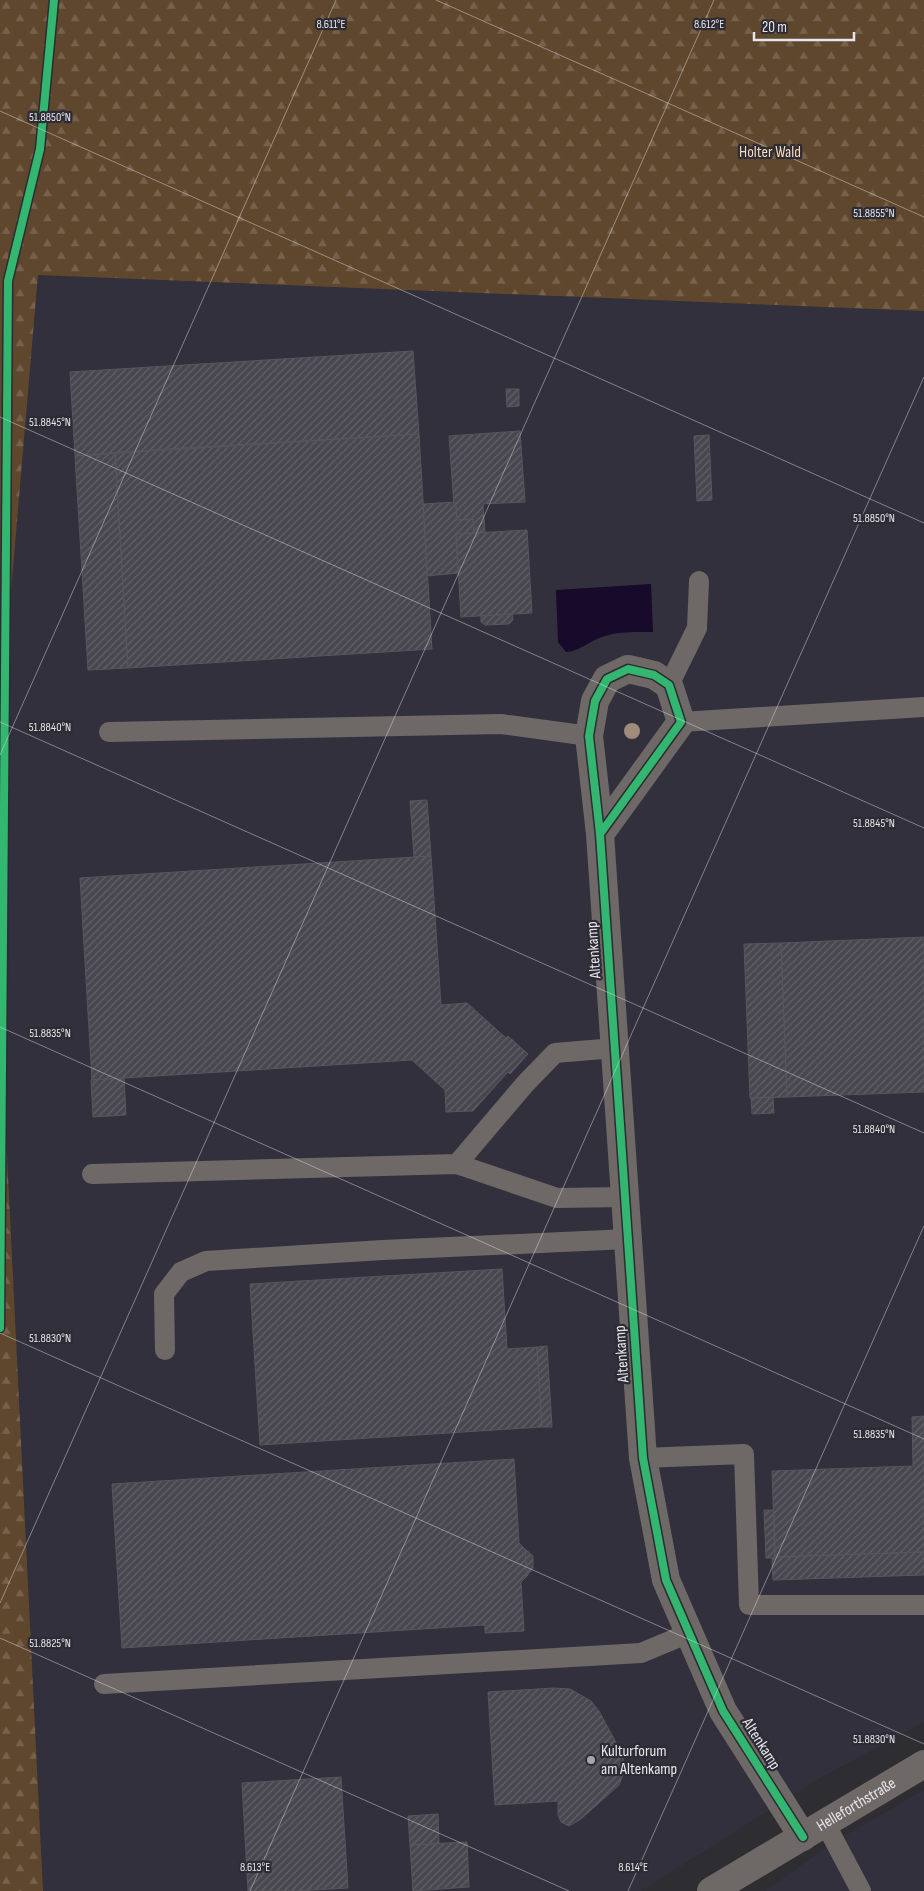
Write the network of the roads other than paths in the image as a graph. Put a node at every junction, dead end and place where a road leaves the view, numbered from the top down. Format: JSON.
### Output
{"nodes":[{"id":1,"x":698,"y":581,"type":"dead end"},
{"id":2,"x":669,"y":685,"type":"junction"},
{"id":3,"x":924,"y":707,"type":"edge"},
{"id":4,"x":681,"y":722,"type":"junction"},
{"id":5,"x":109,"y":732,"type":"dead end"},
{"id":6,"x":589,"y":736,"type":"junction"},
{"id":7,"x":600,"y":834,"type":"junction"},
{"id":8,"x":615,"y":1048,"type":"junction"},
{"id":9,"x":457,"y":1164,"type":"junction"},
{"id":10,"x":92,"y":1174,"type":"dead end"},
{"id":11,"x":625,"y":1197,"type":"junction"},
{"id":12,"x":628,"y":1239,"type":"junction"},
{"id":13,"x":165,"y":1350,"type":"dead end"},
{"id":14,"x":643,"y":1458,"type":"junction"},
{"id":15,"x":924,"y":1605,"type":"edge"},
{"id":16,"x":689,"y":1633,"type":"junction"},
{"id":17,"x":104,"y":1684,"type":"dead end"},
{"id":18,"x":924,"y":1764,"type":"edge"},
{"id":19,"x":814,"y":1830,"type":"junction"},
{"id":20,"x":711,"y":1891,"type":"edge"},
{"id":21,"x":861,"y":1891,"type":"edge"}],
"edges":[{"from":1,"to":2,"type":"lane"},
{"from":2,"to":4,"type":"street"},
{"from":2,"to":6,"type":"street","name":"Altenkamp"},
{"from":3,"to":4,"type":"lane"},
{"from":4,"to":7,"type":"street"},
{"from":5,"to":6,"type":"lane"},
{"from":6,"to":7,"type":"street","name":"Altenkamp"},
{"from":7,"to":8,"type":"street","name":"Altenkamp"},
{"from":8,"to":9,"type":"lane"},
{"from":8,"to":11,"type":"street","name":"Altenkamp"},
{"from":9,"to":10,"type":"lane"},
{"from":9,"to":11,"type":"lane"},
{"from":11,"to":12,"type":"street","name":"Altenkamp"},
{"from":12,"to":13,"type":"lane"},
{"from":12,"to":14,"type":"street","name":"Altenkamp"},
{"from":14,"to":15,"type":"lane"},
{"from":14,"to":16,"type":"street","name":"Altenkamp"},
{"from":16,"to":17,"type":"lane"},
{"from":16,"to":19,"type":"street","name":"Altenkamp"},
{"from":18,"to":19,"type":"street","name":"Helleforthstraße"},
{"from":19,"to":20,"type":"street","name":"Helleforthstraße"},
{"from":19,"to":21,"type":"lane"}]}
